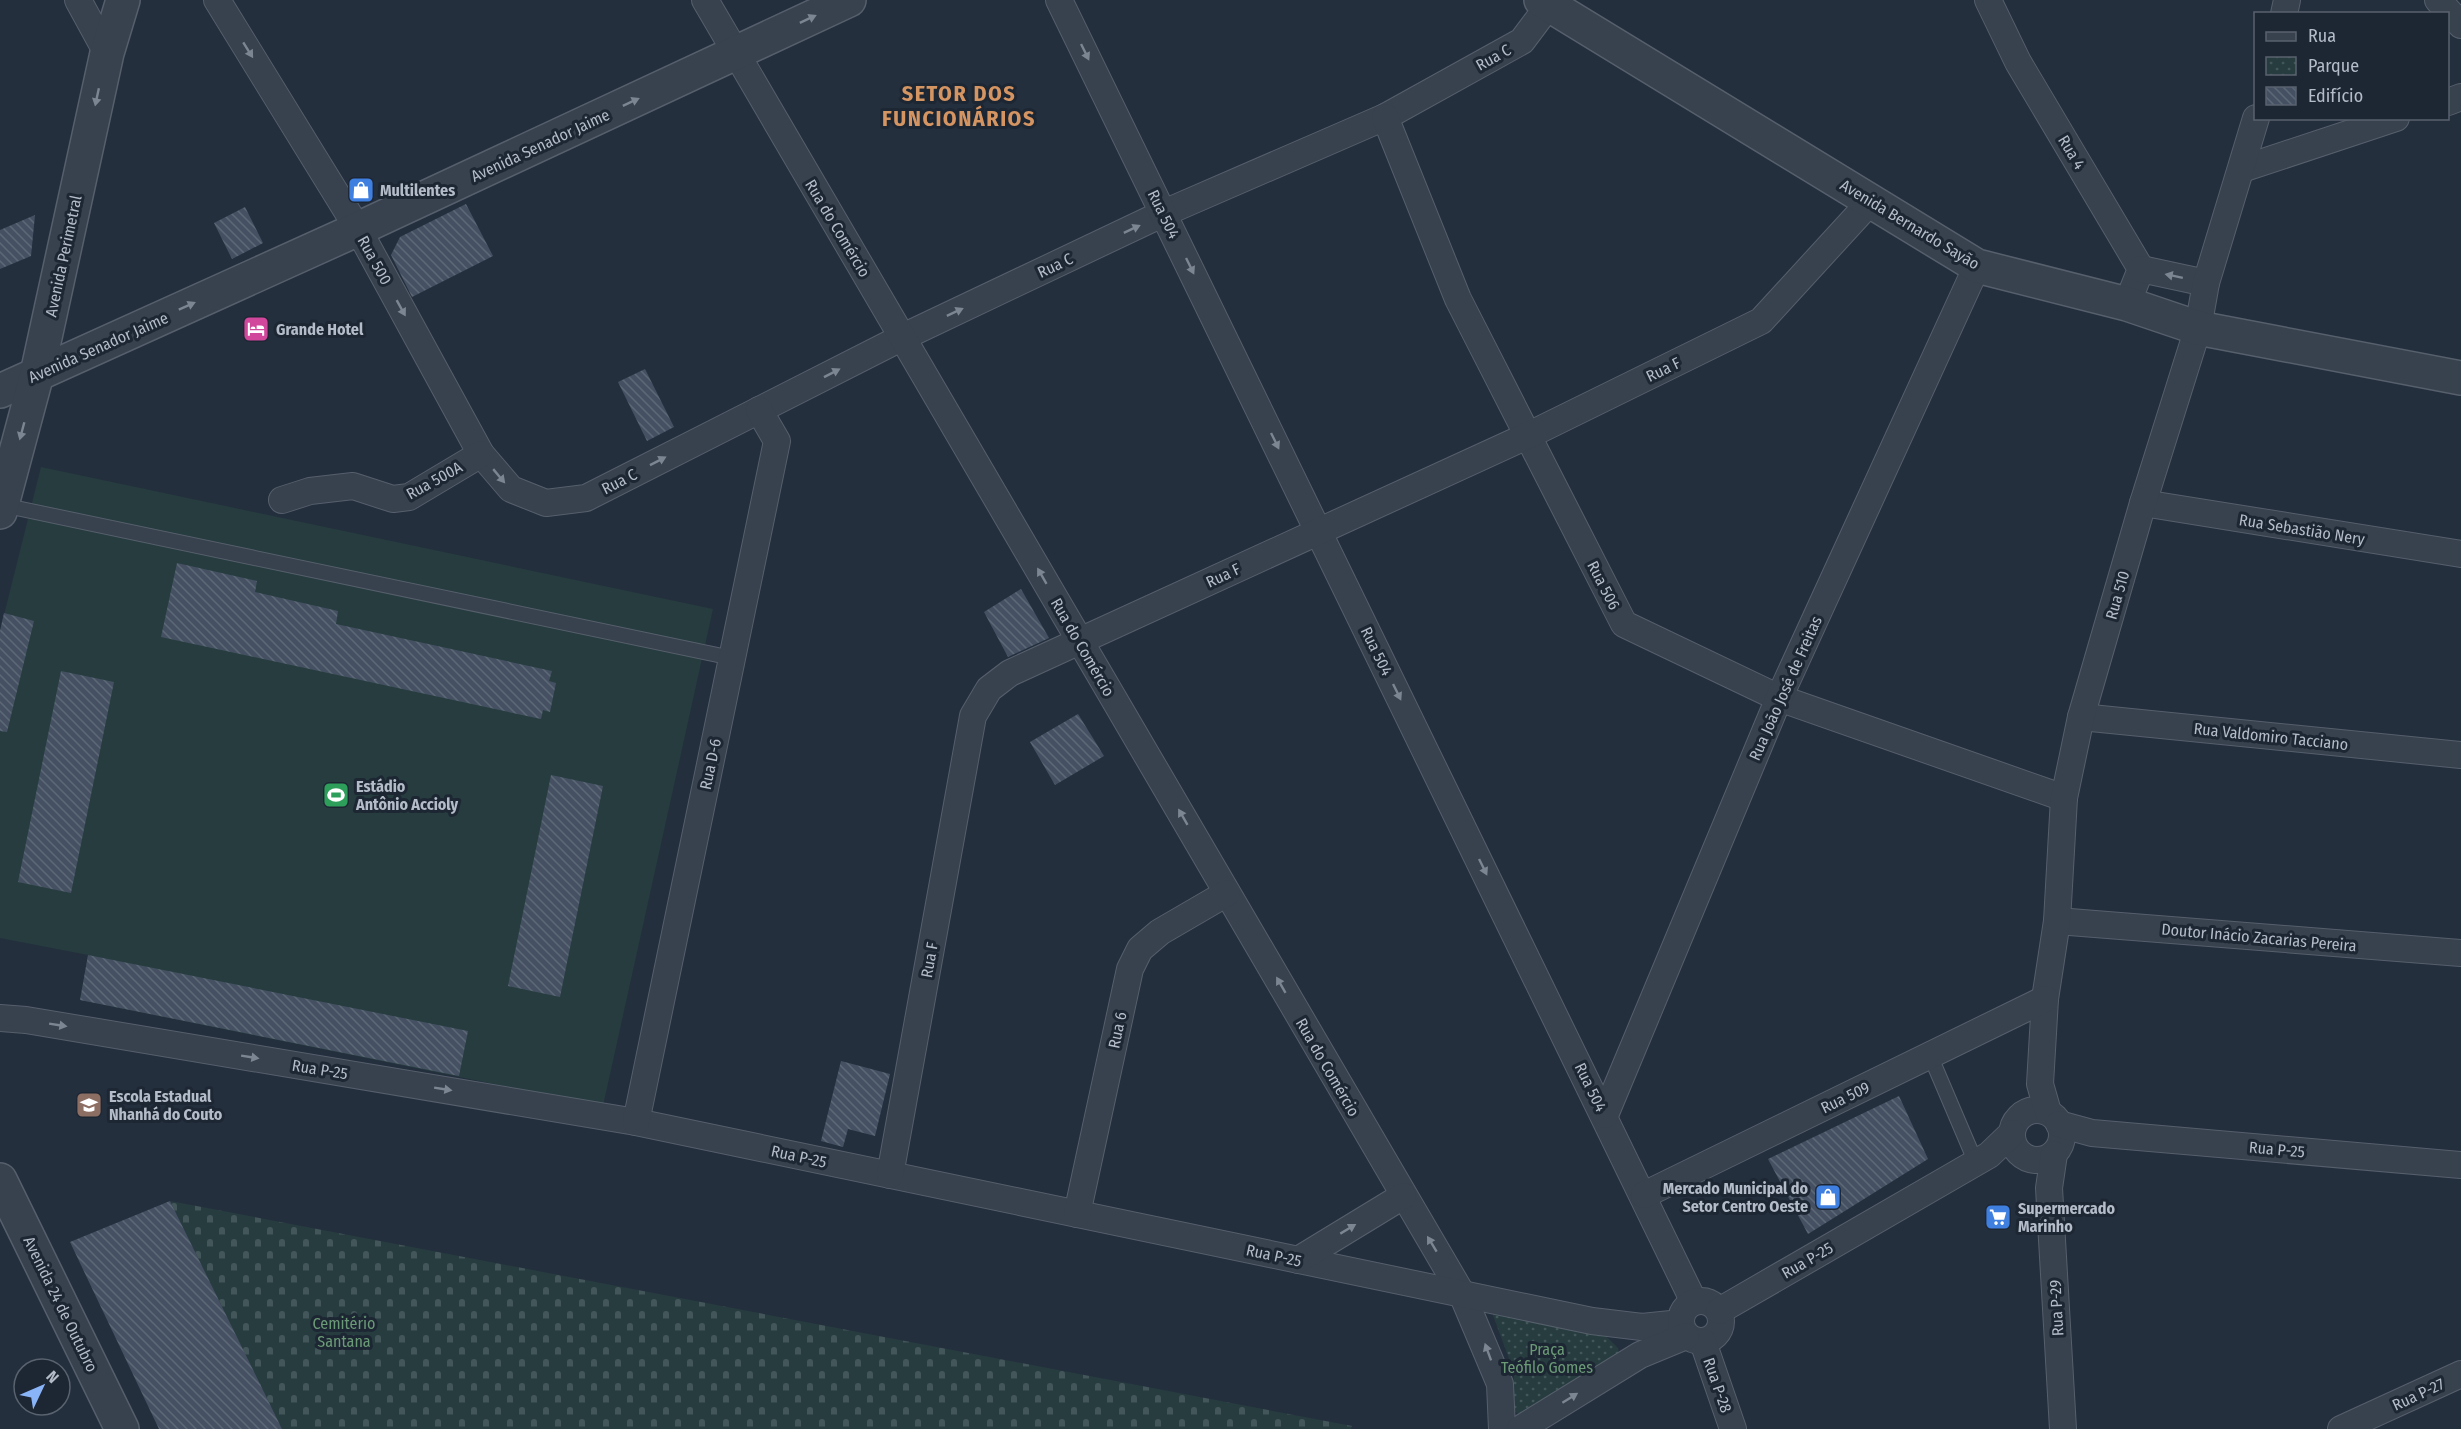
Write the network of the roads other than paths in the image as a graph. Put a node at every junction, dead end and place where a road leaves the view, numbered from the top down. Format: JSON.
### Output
{"nodes":[{"id":1,"x":78,"y":0,"type":"edge"},
{"id":2,"x":123,"y":0,"type":"edge"},
{"id":3,"x":217,"y":0,"type":"edge"},
{"id":4,"x":705,"y":0,"type":"edge"},
{"id":5,"x":849,"y":0,"type":"edge"},
{"id":6,"x":1059,"y":0,"type":"edge"},
{"id":7,"x":1988,"y":0,"type":"edge"},
{"id":8,"x":2438,"y":0,"type":"edge"},
{"id":9,"x":1545,"y":3,"type":"edge"},
{"id":10,"x":2461,"y":25,"type":"edge"},
{"id":11,"x":107,"y":53,"type":"junction"},
{"id":12,"x":735,"y":54,"type":"junction"},
{"id":13,"x":1385,"y":117,"type":"junction"},
{"id":14,"x":2255,"y":120,"type":"edge"},
{"id":15,"x":2390,"y":120,"type":"edge"},
{"id":16,"x":2242,"y":169,"type":"junction"},
{"id":17,"x":1871,"y":201,"type":"junction"},
{"id":18,"x":1164,"y":213,"type":"junction"},
{"id":19,"x":358,"y":229,"type":"junction"},
{"id":20,"x":1977,"y":266,"type":"junction"},
{"id":21,"x":2141,"y":269,"type":"junction"},
{"id":22,"x":2206,"y":283,"type":"junction"},
{"id":23,"x":2127,"y":304,"type":"junction"},
{"id":24,"x":2198,"y":328,"type":"junction"},
{"id":25,"x":903,"y":337,"type":"junction"},
{"id":26,"x":37,"y":374,"type":"junction"},
{"id":27,"x":2461,"y":378,"type":"edge"},
{"id":28,"x":0,"y":391,"type":"edge"},
{"id":29,"x":759,"y":410,"type":"junction"},
{"id":30,"x":1527,"y":436,"type":"junction"},
{"id":31,"x":481,"y":454,"type":"junction"},
{"id":32,"x":282,"y":500,"type":"dead end"},
{"id":33,"x":546,"y":503,"type":"joint"},
{"id":34,"x":2143,"y":503,"type":"junction"},
{"id":35,"x":1,"y":509,"type":"edge"},
{"id":36,"x":1318,"y":531,"type":"junction"},
{"id":37,"x":2461,"y":554,"type":"edge"},
{"id":38,"x":1079,"y":640,"type":"junction"},
{"id":39,"x":732,"y":658,"type":"junction"},
{"id":40,"x":1779,"y":698,"type":"junction"},
{"id":41,"x":2081,"y":717,"type":"junction"},
{"id":42,"x":2461,"y":755,"type":"edge"},
{"id":43,"x":2064,"y":798,"type":"junction"},
{"id":44,"x":1227,"y":893,"type":"junction"},
{"id":45,"x":2057,"y":921,"type":"junction"},
{"id":46,"x":2461,"y":953,"type":"edge"},
{"id":47,"x":2045,"y":999,"type":"junction"},
{"id":48,"x":0,"y":1018,"type":"edge"},
{"id":49,"x":1930,"y":1055,"type":"junction"},
{"id":50,"x":1605,"y":1115,"type":"junction"},
{"id":51,"x":636,"y":1122,"type":"junction"},
{"id":52,"x":2050,"y":1129,"type":"junction"},
{"id":53,"x":2020,"y":1148,"type":"junction"},
{"id":54,"x":1982,"y":1159,"type":"junction"},
{"id":55,"x":2461,"y":1161,"type":"edge"},
{"id":56,"x":890,"y":1175,"type":"junction"},
{"id":57,"x":0,"y":1180,"type":"edge"},
{"id":58,"x":2049,"y":1188,"type":"junction"},
{"id":59,"x":1644,"y":1195,"type":"junction"},
{"id":60,"x":1403,"y":1196,"type":"junction"},
{"id":61,"x":1077,"y":1214,"type":"junction"},
{"id":62,"x":1298,"y":1260,"type":"junction"},
{"id":63,"x":1462,"y":1294,"type":"junction"},
{"id":64,"x":1719,"y":1311,"type":"junction"},
{"id":65,"x":1592,"y":1321,"type":"junction"},
{"id":66,"x":1691,"y":1326,"type":"junction"},
{"id":67,"x":1640,"y":1355,"type":"junction"},
{"id":68,"x":2461,"y":1374,"type":"edge"},
{"id":69,"x":122,"y":1429,"type":"edge"},
{"id":70,"x":1502,"y":1429,"type":"edge"},
{"id":71,"x":1520,"y":1429,"type":"edge"},
{"id":72,"x":1733,"y":1429,"type":"edge"},
{"id":73,"x":2063,"y":1429,"type":"edge"},
{"id":74,"x":2341,"y":1429,"type":"edge"}],
"edges":[{"from":1,"to":11,"type":"street"},
{"from":2,"to":11,"type":"street","name":"Avenida Perimetral"},
{"from":3,"to":19,"type":"street","name":"Rua 500","one_way":true},
{"from":4,"to":12,"type":"street","name":"Rua do Comércio"},
{"from":12,"to":5,"type":"street","name":"Avenida Senador Jaime","one_way":true},
{"from":6,"to":18,"type":"street","name":"Rua 504","one_way":true},
{"from":7,"to":21,"type":"street","name":"Rua 4"},
{"from":8,"to":10,"type":"street"},
{"from":9,"to":13,"type":"street","name":"Rua C"},
{"from":9,"to":17,"type":"street","name":"Avenida Bernardo Sayão"},
{"from":11,"to":26,"type":"street","name":"Avenida Perimetral","one_way":true},
{"from":19,"to":12,"type":"street","name":"Avenida Senador Jaime","one_way":true},
{"from":12,"to":25,"type":"street","name":"Rua do Comércio"},
{"from":13,"to":18,"type":"street","name":"Rua C"},
{"from":13,"to":30,"type":"street","name":"Rua 506"},
{"from":14,"to":16,"type":"street","name":"Rua 510"},
{"from":15,"to":16,"type":"street"},
{"from":16,"to":22,"type":"street","name":"Rua 510"},
{"from":17,"to":20,"type":"street","name":"Avenida Bernardo Sayão"},
{"from":17,"to":30,"type":"street","name":"Rua F"},
{"from":25,"to":18,"type":"street","name":"Rua C","one_way":true},
{"from":18,"to":36,"type":"street","name":"Rua 504","one_way":true},
{"from":26,"to":19,"type":"street","name":"Avenida Senador Jaime","one_way":true},
{"from":19,"to":31,"type":"street","name":"Rua 500","one_way":true},
{"from":20,"to":23,"type":"street","name":"Avenida Bernardo Sayão"},
{"from":20,"to":40,"type":"street","name":"Rua João José de Freitas"},
{"from":22,"to":21,"type":"street","one_way":true},
{"from":21,"to":23,"type":"street"},
{"from":22,"to":24,"type":"street","name":"Rua 510"},
{"from":23,"to":24,"type":"street","name":"Avenida Bernardo Sayão"},
{"from":24,"to":27,"type":"street","name":"Avenida Bernardo Sayão"},
{"from":24,"to":34,"type":"street","name":"Rua 510"},
{"from":29,"to":25,"type":"street","name":"Rua C","one_way":true},
{"from":38,"to":25,"type":"street","name":"Rua do Comércio","one_way":true},
{"from":26,"to":28,"type":"street","name":"Avenida Senador Jaime"},
{"from":26,"to":35,"type":"street","name":"Avenida Perimetral","one_way":true},
{"from":33,"to":29,"type":"street","name":"Rua C","one_way":true},
{"from":29,"to":39,"type":"street","name":"Rua D-6"},
{"from":30,"to":36,"type":"street","name":"Rua F"},
{"from":30,"to":40,"type":"street","name":"Rua 506"},
{"from":31,"to":32,"type":"street","name":"Rua 500A"},
{"from":31,"to":33,"type":"street","name":"Rua 500","one_way":true},
{"from":34,"to":37,"type":"street","name":"Rua Sebastião Nery"},
{"from":34,"to":41,"type":"street","name":"Rua 510"},
{"from":35,"to":39,"type":"lane"},
{"from":36,"to":38,"type":"street","name":"Rua F"},
{"from":36,"to":50,"type":"street","name":"Rua 504","one_way":true},
{"from":44,"to":38,"type":"street","name":"Rua do Comércio","one_way":true},
{"from":38,"to":56,"type":"street","name":"Rua F"},
{"from":39,"to":51,"type":"street","name":"Rua D-6"},
{"from":40,"to":43,"type":"street","name":"Rua 506"},
{"from":40,"to":50,"type":"street","name":"Rua João José de Freitas"},
{"from":41,"to":42,"type":"street","name":"Rua Valdomiro Tacciano"},
{"from":41,"to":43,"type":"street","name":"Rua 510"},
{"from":43,"to":45,"type":"street","name":"Rua 510"},
{"from":60,"to":44,"type":"street","name":"Rua do Comércio","one_way":true},
{"from":44,"to":61,"type":"street","name":"Rua 6"},
{"from":45,"to":46,"type":"street","name":"Doutor Inácio Zacarias Pereira"},
{"from":45,"to":47,"type":"street","name":"Rua 510"},
{"from":47,"to":49,"type":"street","name":"Rua 509"},
{"from":47,"to":52,"type":"street","name":"Rua 510"},
{"from":48,"to":51,"type":"street","name":"Rua P-25","one_way":true},
{"from":49,"to":54,"type":"lane"},
{"from":49,"to":59,"type":"street","name":"Rua 509"},
{"from":50,"to":59,"type":"street","name":"Rua 504"},
{"from":51,"to":56,"type":"street","name":"Rua P-25"},
{"from":52,"to":53,"type":"street"},
{"from":52,"to":53,"type":"street","name":"Rua P-25"},
{"from":52,"to":55,"type":"street","name":"Rua P-25"},
{"from":52,"to":58,"type":"street","name":"Rua P-29"},
{"from":53,"to":54,"type":"street","name":"Rua P-25"},
{"from":53,"to":58,"type":"street"},
{"from":54,"to":64,"type":"street","name":"Rua P-25"},
{"from":56,"to":61,"type":"street","name":"Rua P-25"},
{"from":57,"to":69,"type":"street","name":"Avenida 24 de Outubro"},
{"from":58,"to":73,"type":"street","name":"Rua P-29"},
{"from":59,"to":66,"type":"street","name":"Rua 504"},
{"from":62,"to":60,"type":"street","one_way":true},
{"from":63,"to":60,"type":"street","name":"Rua do Comércio","one_way":true},
{"from":61,"to":62,"type":"street","name":"Rua P-25"},
{"from":62,"to":63,"type":"street","name":"Rua P-25"},
{"from":63,"to":65,"type":"street","name":"Rua P-25"},
{"from":70,"to":63,"type":"street","name":"Rua do Comércio","one_way":true},
{"from":64,"to":66,"type":"street"},
{"from":64,"to":66,"type":"street"},
{"from":65,"to":66,"type":"street","name":"Rua P-25"},
{"from":65,"to":67,"type":"street","name":"Rua P-25"},
{"from":66,"to":67,"type":"street"},
{"from":66,"to":72,"type":"street","name":"Rua P-28"},
{"from":71,"to":67,"type":"street","one_way":true},
{"from":68,"to":74,"type":"street","name":"Rua P-27"}]}
